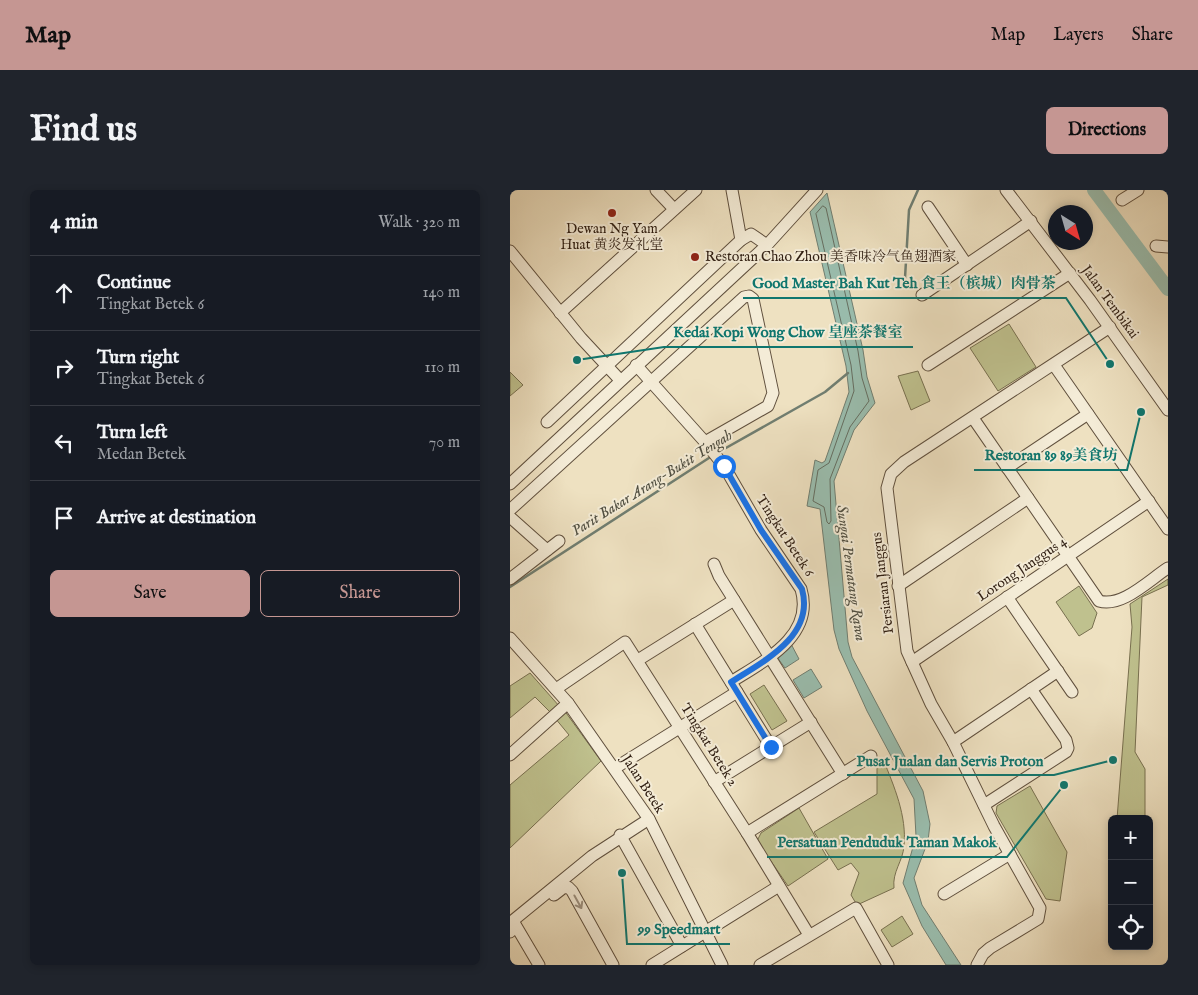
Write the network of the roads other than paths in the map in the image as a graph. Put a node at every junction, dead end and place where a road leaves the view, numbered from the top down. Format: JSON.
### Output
{"nodes":[{"id":1,"x":656,"y":190,"type":"edge"},
{"id":2,"x":696,"y":190,"type":"edge"},
{"id":3,"x":732,"y":190,"type":"edge"},
{"id":4,"x":817,"y":190,"type":"edge"},
{"id":5,"x":1006,"y":190,"type":"edge"},
{"id":6,"x":1138,"y":190,"type":"edge"},
{"id":7,"x":1122,"y":200,"type":"dead end"},
{"id":8,"x":928,"y":207,"type":"dead end"},
{"id":9,"x":674,"y":209,"type":"junction"},
{"id":10,"x":1031,"y":221,"type":"junction"},
{"id":11,"x":746,"y":237,"type":"junction"},
{"id":12,"x":767,"y":246,"type":"junction"},
{"id":13,"x":510,"y":250,"type":"edge"},
{"id":14,"x":967,"y":264,"type":"junction"},
{"id":15,"x":1070,"y":273,"type":"junction"},
{"id":16,"x":922,"y":295,"type":"dead end"},
{"id":17,"x":560,"y":313,"type":"junction"},
{"id":18,"x":1110,"y":327,"type":"junction"},
{"id":19,"x":928,"y":365,"type":"dead end"},
{"id":20,"x":1054,"y":365,"type":"junction"},
{"id":21,"x":607,"y":366,"type":"junction"},
{"id":22,"x":636,"y":366,"type":"junction"},
{"id":23,"x":620,"y":380,"type":"junction"},
{"id":24,"x":651,"y":382,"type":"junction"},
{"id":25,"x":1168,"y":410,"type":"edge"},
{"id":26,"x":1088,"y":414,"type":"junction"},
{"id":27,"x":973,"y":418,"type":"junction"},
{"id":28,"x":547,"y":422,"type":"dead end"},
{"id":29,"x":705,"y":442,"type":"junction"},
{"id":30,"x":1007,"y":468,"type":"junction"},
{"id":31,"x":510,"y":484,"type":"edge"},
{"id":32,"x":1028,"y":498,"type":"junction"},
{"id":33,"x":1148,"y":501,"type":"junction"},
{"id":34,"x":510,"y":510,"type":"edge"},
{"id":35,"x":510,"y":517,"type":"edge"},
{"id":36,"x":1168,"y":529,"type":"edge"},
{"id":37,"x":559,"y":541,"type":"dead end"},
{"id":38,"x":548,"y":550,"type":"junction"},
{"id":39,"x":1068,"y":556,"type":"junction"},
{"id":40,"x":714,"y":564,"type":"dead end"},
{"id":41,"x":1168,"y":568,"type":"edge"},
{"id":42,"x":510,"y":579,"type":"edge"},
{"id":43,"x":898,"y":586,"type":"junction"},
{"id":44,"x":1007,"y":597,"type":"junction"},
{"id":45,"x":734,"y":600,"type":"junction"},
{"id":46,"x":695,"y":624,"type":"junction"},
{"id":47,"x":510,"y":638,"type":"edge"},
{"id":48,"x":770,"y":657,"type":"junction"},
{"id":49,"x":638,"y":660,"type":"junction"},
{"id":50,"x":912,"y":662,"type":"junction"},
{"id":51,"x":1058,"y":671,"type":"junction"},
{"id":52,"x":731,"y":682,"type":"junction"},
{"id":53,"x":1031,"y":688,"type":"junction"},
{"id":54,"x":556,"y":689,"type":"junction"},
{"id":55,"x":738,"y":692,"type":"junction"},
{"id":56,"x":1072,"y":692,"type":"dead end"},
{"id":57,"x":568,"y":703,"type":"junction"},
{"id":58,"x":812,"y":722,"type":"junction"},
{"id":59,"x":681,"y":728,"type":"junction"},
{"id":60,"x":954,"y":742,"type":"junction"},
{"id":61,"x":771,"y":747,"type":"junction"},
{"id":62,"x":510,"y":755,"type":"edge"},
{"id":63,"x":871,"y":756,"type":"dead end"},
{"id":64,"x":616,"y":768,"type":"junction"},
{"id":65,"x":843,"y":774,"type":"junction"},
{"id":66,"x":714,"y":782,"type":"junction"},
{"id":67,"x":984,"y":805,"type":"junction"},
{"id":68,"x":649,"y":818,"type":"junction"},
{"id":69,"x":747,"y":833,"type":"junction"},
{"id":70,"x":620,"y":835,"type":"junction"},
{"id":71,"x":1010,"y":854,"type":"junction"},
{"id":72,"x":779,"y":886,"type":"junction"},
{"id":73,"x":944,"y":894,"type":"dead end"},
{"id":74,"x":512,"y":927,"type":"edge"},
{"id":75,"x":704,"y":931,"type":"junction"},
{"id":76,"x":809,"y":936,"type":"junction"},
{"id":77,"x":682,"y":946,"type":"junction"},
{"id":78,"x":539,"y":965,"type":"edge"},
{"id":79,"x":614,"y":965,"type":"edge"},
{"id":80,"x":652,"y":965,"type":"edge"},
{"id":81,"x":722,"y":965,"type":"edge"},
{"id":82,"x":760,"y":965,"type":"edge"},
{"id":83,"x":888,"y":965,"type":"edge"},
{"id":84,"x":977,"y":965,"type":"edge"}],
"edges":[{"from":1,"to":9,"type":"street"},
{"from":2,"to":9,"type":"street"},
{"from":3,"to":11,"type":"street"},
{"from":4,"to":12,"type":"street"},
{"from":5,"to":10,"type":"street","name":"Jalan Tembikai"},
{"from":6,"to":7,"type":"street"},
{"from":8,"to":14,"type":"street"},
{"from":9,"to":17,"type":"street"},
{"from":10,"to":14,"type":"street"},
{"from":10,"to":15,"type":"street","name":"Jalan Tembikai"},
{"from":11,"to":12,"type":"street"},
{"from":11,"to":21,"type":"street"},
{"from":12,"to":22,"type":"street"},
{"from":13,"to":17,"type":"street"},
{"from":14,"to":16,"type":"street"},
{"from":15,"to":18,"type":"street","name":"Jalan Tembikai"},
{"from":15,"to":19,"type":"street"},
{"from":17,"to":21,"type":"street"},
{"from":18,"to":20,"type":"street","name":"Persiaran Janggus"},
{"from":18,"to":25,"type":"street","name":"Jalan Tembikai"},
{"from":20,"to":26,"type":"street"},
{"from":20,"to":27,"type":"street","name":"Persiaran Janggus"},
{"from":21,"to":23,"type":"street"},
{"from":21,"to":28,"type":"street"},
{"from":22,"to":23,"type":"street"},
{"from":22,"to":24,"type":"street","name":"Tingkat Betek 6"},
{"from":23,"to":31,"type":"street"},
{"from":24,"to":29,"type":"street","name":"Tingkat Betek 6"},
{"from":24,"to":29,"type":"street"},
{"from":24,"to":34,"type":"street"},
{"from":26,"to":30,"type":"street"},
{"from":26,"to":33,"type":"street"},
{"from":27,"to":30,"type":"street"},
{"from":27,"to":43,"type":"street","name":"Persiaran Janggus"},
{"from":29,"to":48,"type":"street","name":"Tingkat Betek 6"},
{"from":30,"to":32,"type":"street"},
{"from":32,"to":39,"type":"street"},
{"from":32,"to":43,"type":"street"},
{"from":33,"to":36,"type":"street"},
{"from":33,"to":39,"type":"street","name":"Lorong Janggus 4"},
{"from":35,"to":38,"type":"street"},
{"from":37,"to":38,"type":"street"},
{"from":38,"to":42,"type":"street"},
{"from":39,"to":41,"type":"street"},
{"from":39,"to":44,"type":"street","name":"Lorong Janggus 4"},
{"from":40,"to":45,"type":"street"},
{"from":43,"to":50,"type":"street","name":"Persiaran Janggus"},
{"from":44,"to":50,"type":"street","name":"Lorong Janggus 4"},
{"from":44,"to":51,"type":"street"},
{"from":45,"to":46,"type":"street"},
{"from":45,"to":48,"type":"street"},
{"from":46,"to":49,"type":"street"},
{"from":46,"to":52,"type":"street"},
{"from":47,"to":54,"type":"street","name":"Jalan Betek"},
{"from":48,"to":52,"type":"street","name":"Tingkat Betek 6"},
{"from":48,"to":58,"type":"street"},
{"from":49,"to":54,"type":"street","name":"Tingkat Betek 2"},
{"from":49,"to":59,"type":"street","name":"Tingkat Betek 2"},
{"from":50,"to":60,"type":"street","name":"Persiaran Janggus"},
{"from":51,"to":53,"type":"street"},
{"from":51,"to":56,"type":"street"},
{"from":52,"to":55,"type":"street"},
{"from":53,"to":60,"type":"street"},
{"from":53,"to":67,"type":"street"},
{"from":54,"to":57,"type":"street","name":"Jalan Betek"},
{"from":55,"to":59,"type":"street"},
{"from":55,"to":61,"type":"street"},
{"from":57,"to":62,"type":"street"},
{"from":57,"to":64,"type":"street","name":"Jalan Betek"},
{"from":58,"to":61,"type":"street"},
{"from":58,"to":65,"type":"street"},
{"from":59,"to":64,"type":"street"},
{"from":59,"to":66,"type":"street","name":"Tingkat Betek 2"},
{"from":60,"to":67,"type":"street","name":"Persiaran Janggus"},
{"from":61,"to":66,"type":"street"},
{"from":63,"to":65,"type":"street"},
{"from":64,"to":68,"type":"street","name":"Jalan Betek"},
{"from":65,"to":69,"type":"street"},
{"from":66,"to":69,"type":"street","name":"Tingkat Betek 2"},
{"from":67,"to":71,"type":"street","name":"Persiaran Janggus"},
{"from":68,"to":70,"type":"street"},
{"from":68,"to":75,"type":"street","name":"Jalan Betek"},
{"from":69,"to":72,"type":"street","name":"Tingkat Betek 2"},
{"from":70,"to":74,"type":"street"},
{"from":70,"to":77,"type":"street"},
{"from":71,"to":73,"type":"street"},
{"from":71,"to":84,"type":"street","name":"Persiaran Janggus"},
{"from":72,"to":75,"type":"street"},
{"from":72,"to":76,"type":"street","name":"Tingkat Betek 2"},
{"from":74,"to":78,"type":"street"},
{"from":74,"to":79,"type":"street","one_way":true},
{"from":75,"to":77,"type":"street"},
{"from":75,"to":81,"type":"street","name":"Jalan Betek"},
{"from":76,"to":82,"type":"street"},
{"from":76,"to":83,"type":"street"},
{"from":77,"to":80,"type":"street"}]}
